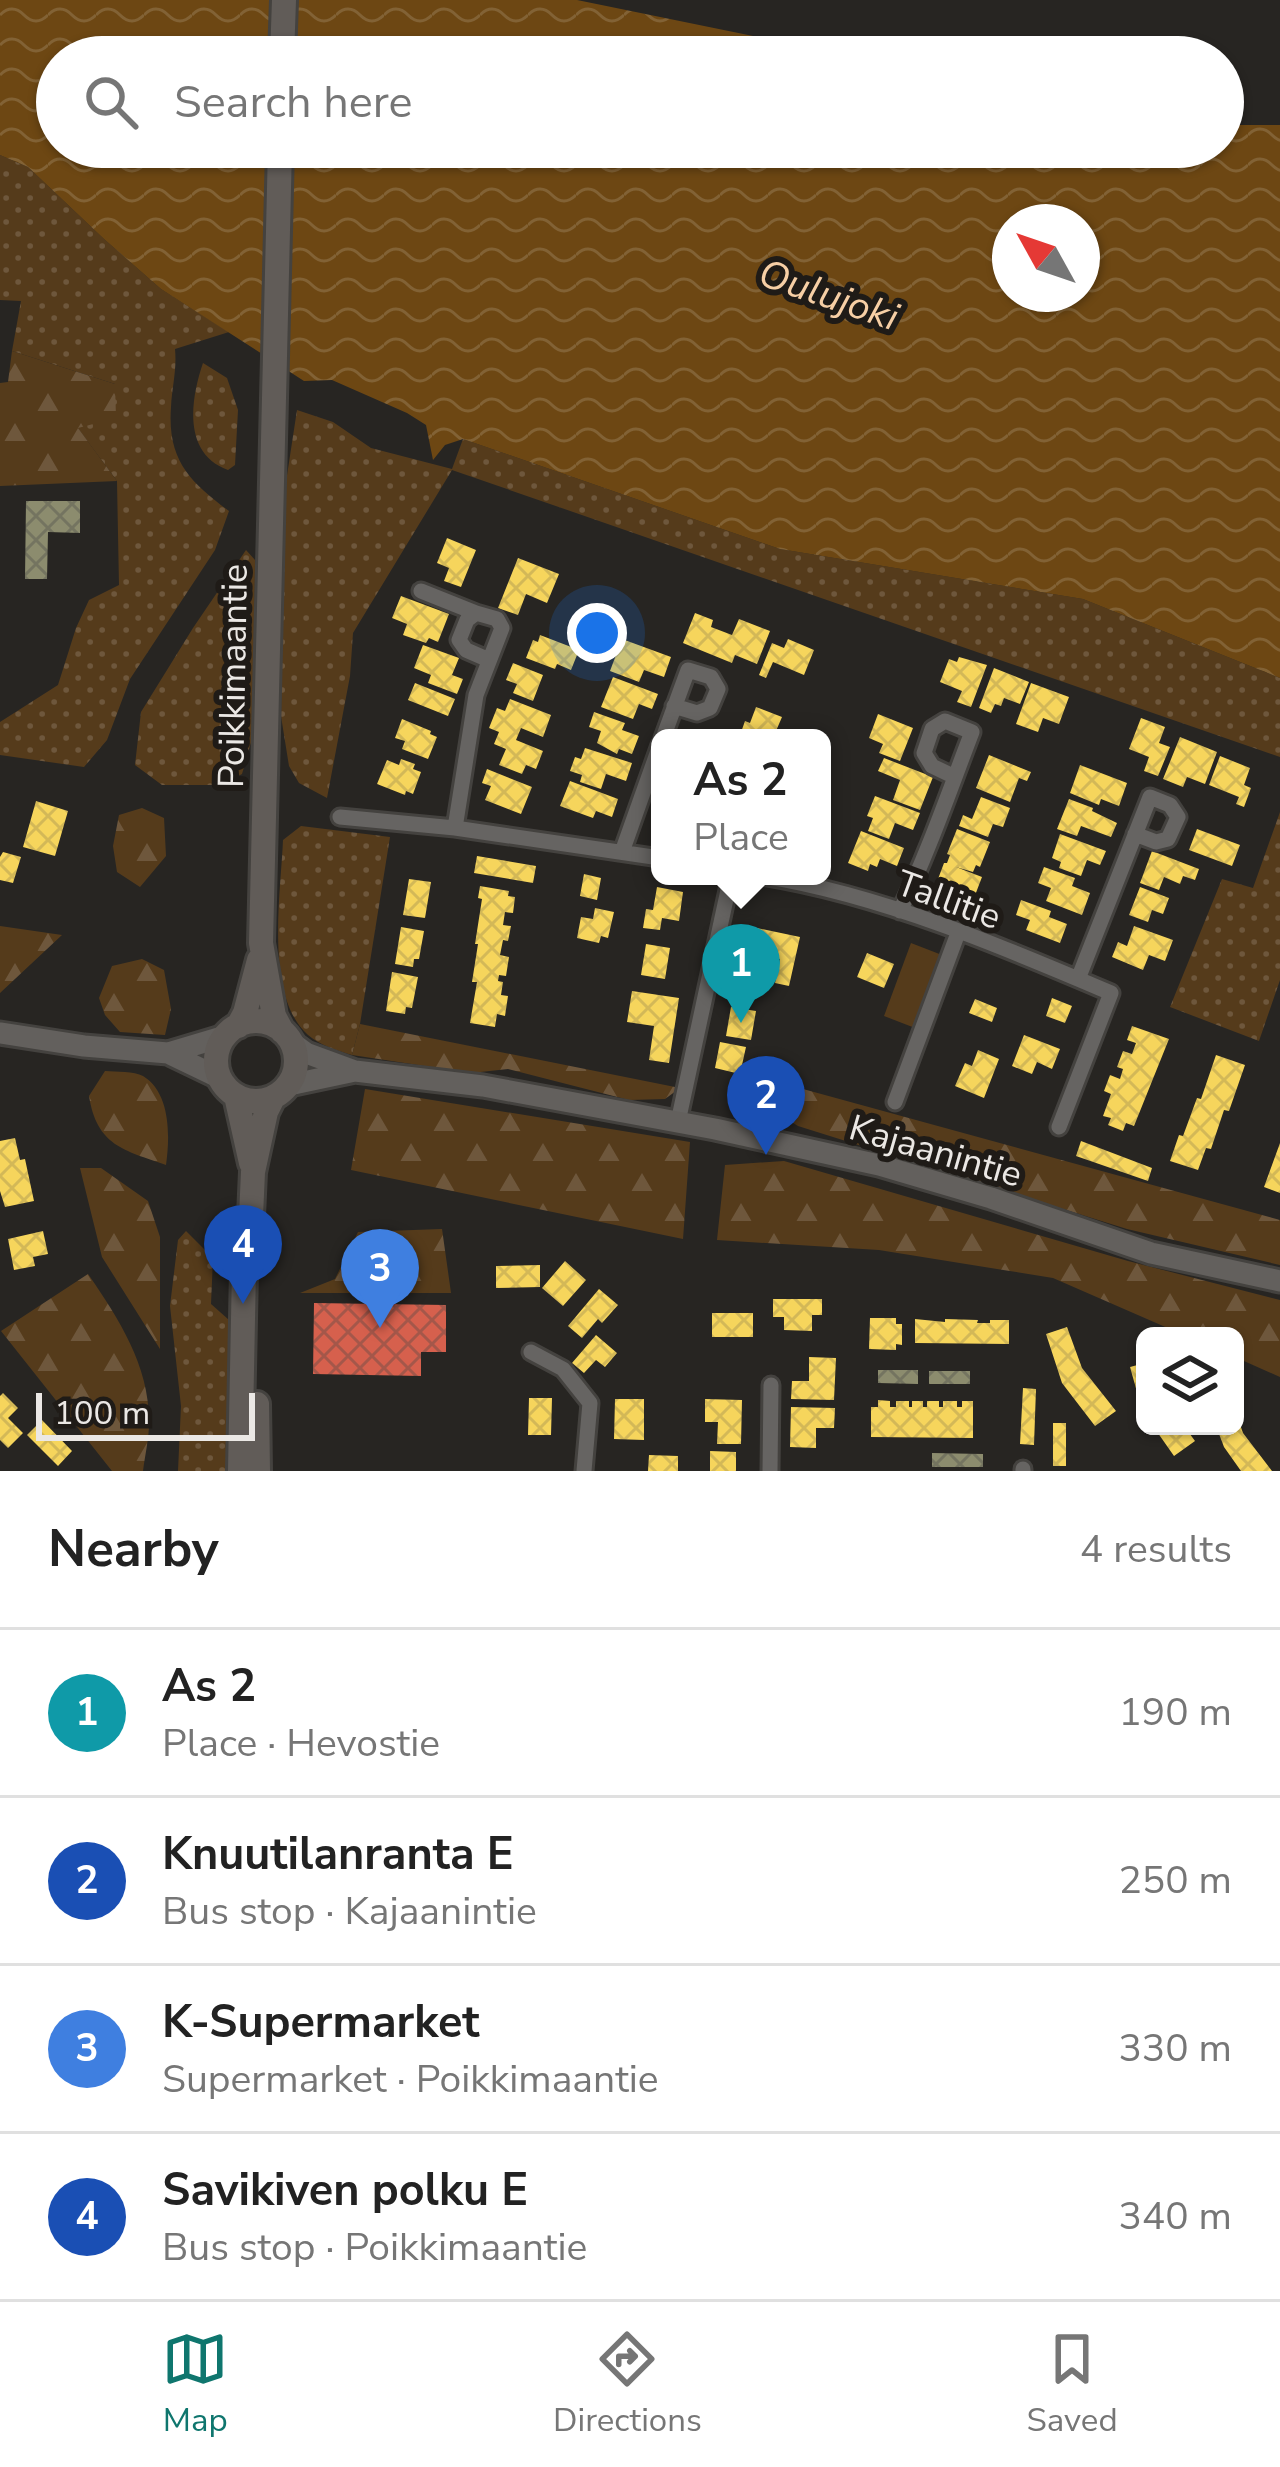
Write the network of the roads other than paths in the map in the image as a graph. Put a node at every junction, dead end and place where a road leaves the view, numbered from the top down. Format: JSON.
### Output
{"nodes":[{"id":1,"x":284,"y":0,"type":"edge"},
{"id":2,"x":283,"y":36,"type":"edge"},
{"id":3,"x":280,"y":168,"type":"edge"},
{"id":4,"x":421,"y":591,"type":"dead end"},
{"id":5,"x":476,"y":613,"type":"junction"},
{"id":6,"x":489,"y":660,"type":"junction"},
{"id":7,"x":674,"y":706,"type":"dead end"},
{"id":8,"x":666,"y":729,"type":"edge"},
{"id":9,"x":651,"y":770,"type":"edge"},
{"id":10,"x":955,"y":777,"type":"dead end"},
{"id":11,"x":340,"y":817,"type":"dead end"},
{"id":12,"x":454,"y":829,"type":"junction"},
{"id":13,"x":1136,"y":834,"type":"dead end"},
{"id":14,"x":622,"y":852,"type":"junction"},
{"id":15,"x":651,"y":857,"type":"edge"},
{"id":16,"x":728,"y":885,"type":"edge"},
{"id":17,"x":814,"y":885,"type":"edge"},
{"id":18,"x":900,"y":911,"type":"junction"},
{"id":19,"x":958,"y":933,"type":"junction"},
{"id":20,"x":261,"y":952,"type":"junction"},
{"id":21,"x":1078,"y":979,"type":"junction"},
{"id":22,"x":232,"y":1031,"type":"junction"},
{"id":23,"x":0,"y":1033,"type":"edge"},
{"id":24,"x":286,"y":1036,"type":"junction"},
{"id":25,"x":168,"y":1053,"type":"junction"},
{"id":26,"x":355,"y":1071,"type":"junction"},
{"id":27,"x":228,"y":1087,"type":"junction"},
{"id":28,"x":280,"y":1091,"type":"junction"},
{"id":29,"x":895,"y":1102,"type":"dead end"},
{"id":30,"x":678,"y":1122,"type":"junction"},
{"id":31,"x":1059,"y":1127,"type":"dead end"},
{"id":32,"x":253,"y":1172,"type":"junction"},
{"id":33,"x":251,"y":1216,"type":"junction"},
{"id":34,"x":1280,"y":1281,"type":"edge"},
{"id":35,"x":531,"y":1352,"type":"dead end"},
{"id":36,"x":771,"y":1385,"type":"dead end"},
{"id":37,"x":241,"y":1471,"type":"edge"},
{"id":38,"x":258,"y":1471,"type":"edge"},
{"id":39,"x":584,"y":1471,"type":"edge"},
{"id":40,"x":770,"y":1471,"type":"edge"}],
"edges":[{"from":1,"to":2,"type":"main road"},
{"from":3,"to":20,"type":"main road","name":"Poikkimaantie"},
{"from":4,"to":5,"type":"street"},
{"from":5,"to":6,"type":"street"},
{"from":5,"to":6,"type":"street"},
{"from":6,"to":12,"type":"street"},
{"from":7,"to":8,"type":"street"},
{"from":9,"to":14,"type":"street"},
{"from":10,"to":18,"type":"street"},
{"from":11,"to":12,"type":"street"},
{"from":12,"to":14,"type":"street"},
{"from":13,"to":21,"type":"street"},
{"from":14,"to":15,"type":"street"},
{"from":16,"to":30,"type":"street"},
{"from":17,"to":18,"type":"street","name":"Tallitie"},
{"from":18,"to":19,"type":"street","name":"Tallitie"},
{"from":19,"to":21,"type":"street","name":"Tallitie"},
{"from":19,"to":29,"type":"street"},
{"from":20,"to":22,"type":"main road","name":"Poikkimaantie"},
{"from":20,"to":24,"type":"main road","name":"Poikkimaantie"},
{"from":21,"to":31,"type":"street","name":"Tallitie"},
{"from":22,"to":24,"type":"main road"},
{"from":22,"to":25,"type":"main road"},
{"from":22,"to":27,"type":"main road"},
{"from":23,"to":25,"type":"main road"},
{"from":24,"to":26,"type":"main road","name":"Kajaanintie"},
{"from":24,"to":28,"type":"main road"},
{"from":25,"to":27,"type":"main road"},
{"from":26,"to":28,"type":"main road","name":"Kajaanintie"},
{"from":26,"to":30,"type":"main road","name":"Kajaanintie"},
{"from":27,"to":28,"type":"main road"},
{"from":27,"to":32,"type":"main road"},
{"from":28,"to":32,"type":"main road"},
{"from":30,"to":34,"type":"main road","name":"Kajaanintie"},
{"from":32,"to":33,"type":"main road"},
{"from":33,"to":37,"type":"main road"},
{"from":33,"to":38,"type":"main road"},
{"from":35,"to":39,"type":"street"},
{"from":36,"to":40,"type":"street"}]}
